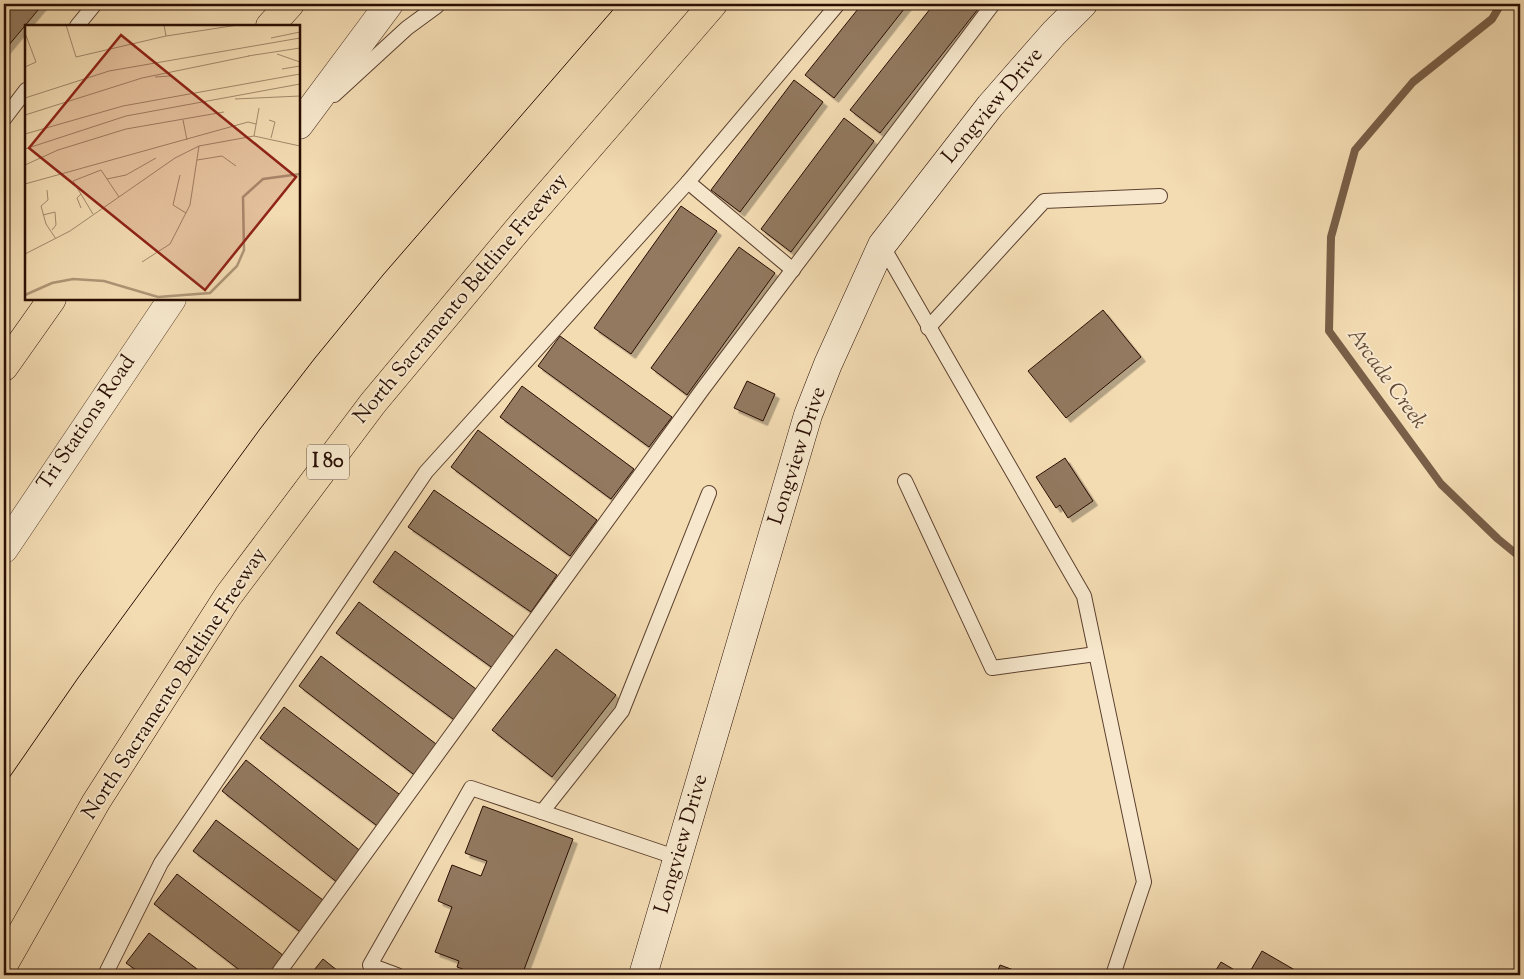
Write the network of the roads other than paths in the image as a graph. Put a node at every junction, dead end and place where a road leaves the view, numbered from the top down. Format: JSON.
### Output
{"nodes":[{"id":1,"x":95,"y":4,"type":"edge"},
{"id":2,"x":290,"y":4,"type":"edge"},
{"id":3,"x":389,"y":4,"type":"edge"},
{"id":4,"x":713,"y":4,"type":"edge"},
{"id":5,"x":838,"y":4,"type":"edge"},
{"id":6,"x":993,"y":4,"type":"edge"},
{"id":7,"x":1083,"y":4,"type":"edge"},
{"id":8,"x":437,"y":6,"type":"dead end"},
{"id":9,"x":78,"y":25,"type":"edge"},
{"id":10,"x":271,"y":25,"type":"edge"},
{"id":11,"x":25,"y":91,"type":"edge"},
{"id":12,"x":4,"y":119,"type":"edge"},
{"id":13,"x":300,"y":125,"type":"edge"},
{"id":14,"x":300,"y":125,"type":"edge"},
{"id":15,"x":688,"y":182,"type":"junction"},
{"id":16,"x":1160,"y":196,"type":"dead end"},
{"id":17,"x":882,"y":246,"type":"junction"},
{"id":18,"x":793,"y":270,"type":"junction"},
{"id":19,"x":51,"y":300,"type":"edge"},
{"id":20,"x":171,"y":300,"type":"edge"},
{"id":21,"x":928,"y":328,"type":"junction"},
{"id":22,"x":4,"y":366,"type":"edge"},
{"id":23,"x":905,"y":481,"type":"dead end"},
{"id":24,"x":709,"y":493,"type":"dead end"},
{"id":25,"x":4,"y":549,"type":"edge"},
{"id":26,"x":1096,"y":654,"type":"junction"},
{"id":27,"x":542,"y":812,"type":"junction"},
{"id":28,"x":678,"y":858,"type":"junction"},
{"id":29,"x":4,"y":964,"type":"edge"},
{"id":30,"x":105,"y":975,"type":"edge"},
{"id":31,"x":277,"y":975,"type":"edge"},
{"id":32,"x":397,"y":975,"type":"edge"},
{"id":33,"x":643,"y":975,"type":"edge"},
{"id":34,"x":1113,"y":975,"type":"edge"}],
"edges":[{"from":1,"to":9,"type":"lane"},
{"from":2,"to":10,"type":"highway"},
{"from":3,"to":13,"type":"street"},
{"from":4,"to":29,"type":"highway","name":"North Sacramento Beltline Freeway","number":"I 80"},
{"from":5,"to":15,"type":"lane"},
{"from":6,"to":18,"type":"lane"},
{"from":7,"to":17,"type":"street","name":"Longview Drive"},
{"from":8,"to":14,"type":"lane"},
{"from":11,"to":12,"type":"lane"},
{"from":15,"to":18,"type":"lane"},
{"from":15,"to":30,"type":"lane"},
{"from":16,"to":21,"type":"lane"},
{"from":17,"to":21,"type":"lane"},
{"from":17,"to":28,"type":"street","name":"Longview Drive"},
{"from":18,"to":31,"type":"lane"},
{"from":19,"to":22,"type":"highway"},
{"from":20,"to":25,"type":"street","name":"Tri Stations Road"},
{"from":21,"to":26,"type":"lane"},
{"from":23,"to":26,"type":"lane"},
{"from":24,"to":27,"type":"lane"},
{"from":26,"to":34,"type":"lane"},
{"from":27,"to":28,"type":"lane"},
{"from":27,"to":32,"type":"lane"},
{"from":28,"to":33,"type":"street","name":"Longview Drive"}]}
